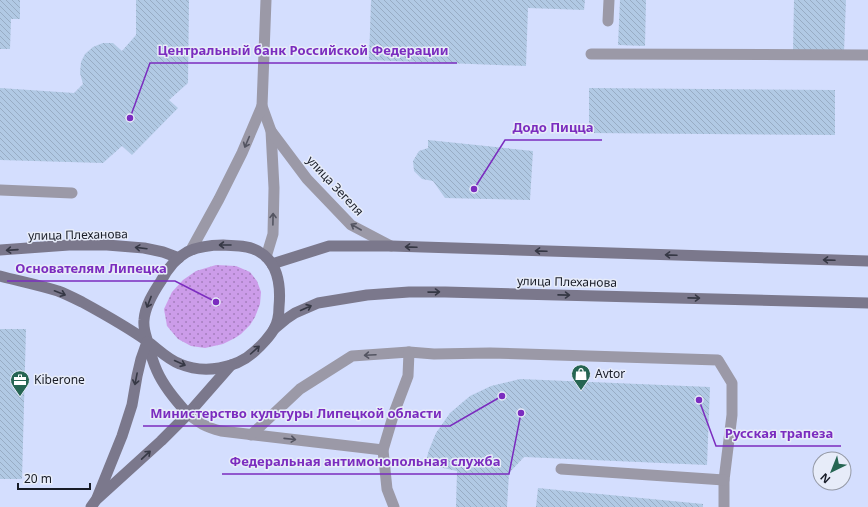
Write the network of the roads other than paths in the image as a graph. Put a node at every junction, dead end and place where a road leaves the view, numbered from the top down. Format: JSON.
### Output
{"nodes":[{"id":1,"x":266,"y":0,"type":"edge"},
{"id":2,"x":608,"y":0,"type":"edge"},
{"id":3,"x":608,"y":21,"type":"dead end"},
{"id":4,"x":591,"y":54,"type":"dead end"},
{"id":5,"x":868,"y":55,"type":"edge"},
{"id":6,"x":262,"y":106,"type":"junction"},
{"id":7,"x":271,"y":131,"type":"junction"},
{"id":8,"x":0,"y":190,"type":"edge"},
{"id":9,"x":72,"y":193,"type":"dead end"},
{"id":10,"x":391,"y":246,"type":"junction"},
{"id":11,"x":0,"y":250,"type":"edge"},
{"id":12,"x":191,"y":250,"type":"junction"},
{"id":13,"x":179,"y":258,"type":"junction"},
{"id":14,"x":269,"y":260,"type":"junction"},
{"id":15,"x":868,"y":261,"type":"edge"},
{"id":16,"x":0,"y":276,"type":"edge"},
{"id":17,"x":0,"y":281,"type":"edge"},
{"id":18,"x":23,"y":282,"type":"junction"},
{"id":19,"x":868,"y":303,"type":"edge"},
{"id":20,"x":274,"y":330,"type":"junction"},
{"id":21,"x":147,"y":342,"type":"junction"},
{"id":22,"x":409,"y":352,"type":"junction"},
{"id":23,"x":231,"y":365,"type":"junction"},
{"id":24,"x":188,"y":414,"type":"junction"},
{"id":25,"x":252,"y":435,"type":"junction"},
{"id":26,"x":383,"y":450,"type":"junction"},
{"id":27,"x":561,"y":468,"type":"dead end"},
{"id":28,"x":724,"y":480,"type":"junction"},
{"id":29,"x":94,"y":504,"type":"edge"},
{"id":30,"x":394,"y":507,"type":"edge"},
{"id":31,"x":724,"y":507,"type":"edge"}],
"edges":[{"from":1,"to":6,"type":"street","name":"улица Зегеля"},
{"from":2,"to":3,"type":"street"},
{"from":4,"to":5,"type":"street"},
{"from":6,"to":7,"type":"street","name":"улица Зегеля"},
{"from":6,"to":12,"type":"street","name":"улица Зегеля","one_way":true},
{"from":10,"to":7,"type":"street","name":"улица Зегеля","one_way":true},
{"from":14,"to":7,"type":"street","name":"улица Зегеля","one_way":true},
{"from":8,"to":9,"type":"street"},
{"from":10,"to":14,"type":"main road"},
{"from":15,"to":10,"type":"main road","one_way":true},
{"from":13,"to":11,"type":"main road","name":"улица Плеханова","one_way":true},
{"from":12,"to":13,"type":"main road"},
{"from":14,"to":12,"type":"main road","one_way":true},
{"from":13,"to":21,"type":"main road","one_way":true},
{"from":14,"to":20,"type":"main road"},
{"from":16,"to":18,"type":"main road"},
{"from":17,"to":18,"type":"street"},
{"from":18,"to":21,"type":"main road","one_way":true},
{"from":20,"to":19,"type":"main road","name":"улица Плеханова","one_way":true},
{"from":23,"to":20,"type":"main road","one_way":true},
{"from":21,"to":23,"type":"main road","one_way":true},
{"from":21,"to":24,"type":"main road"},
{"from":21,"to":29,"type":"main road","one_way":true},
{"from":22,"to":25,"type":"street","one_way":true},
{"from":22,"to":26,"type":"street"},
{"from":22,"to":28,"type":"street"},
{"from":23,"to":24,"type":"main road"},
{"from":24,"to":25,"type":"street"},
{"from":29,"to":24,"type":"main road","one_way":true},
{"from":25,"to":26,"type":"street","one_way":true},
{"from":26,"to":30,"type":"street"},
{"from":27,"to":28,"type":"street"},
{"from":28,"to":31,"type":"street"}]}
